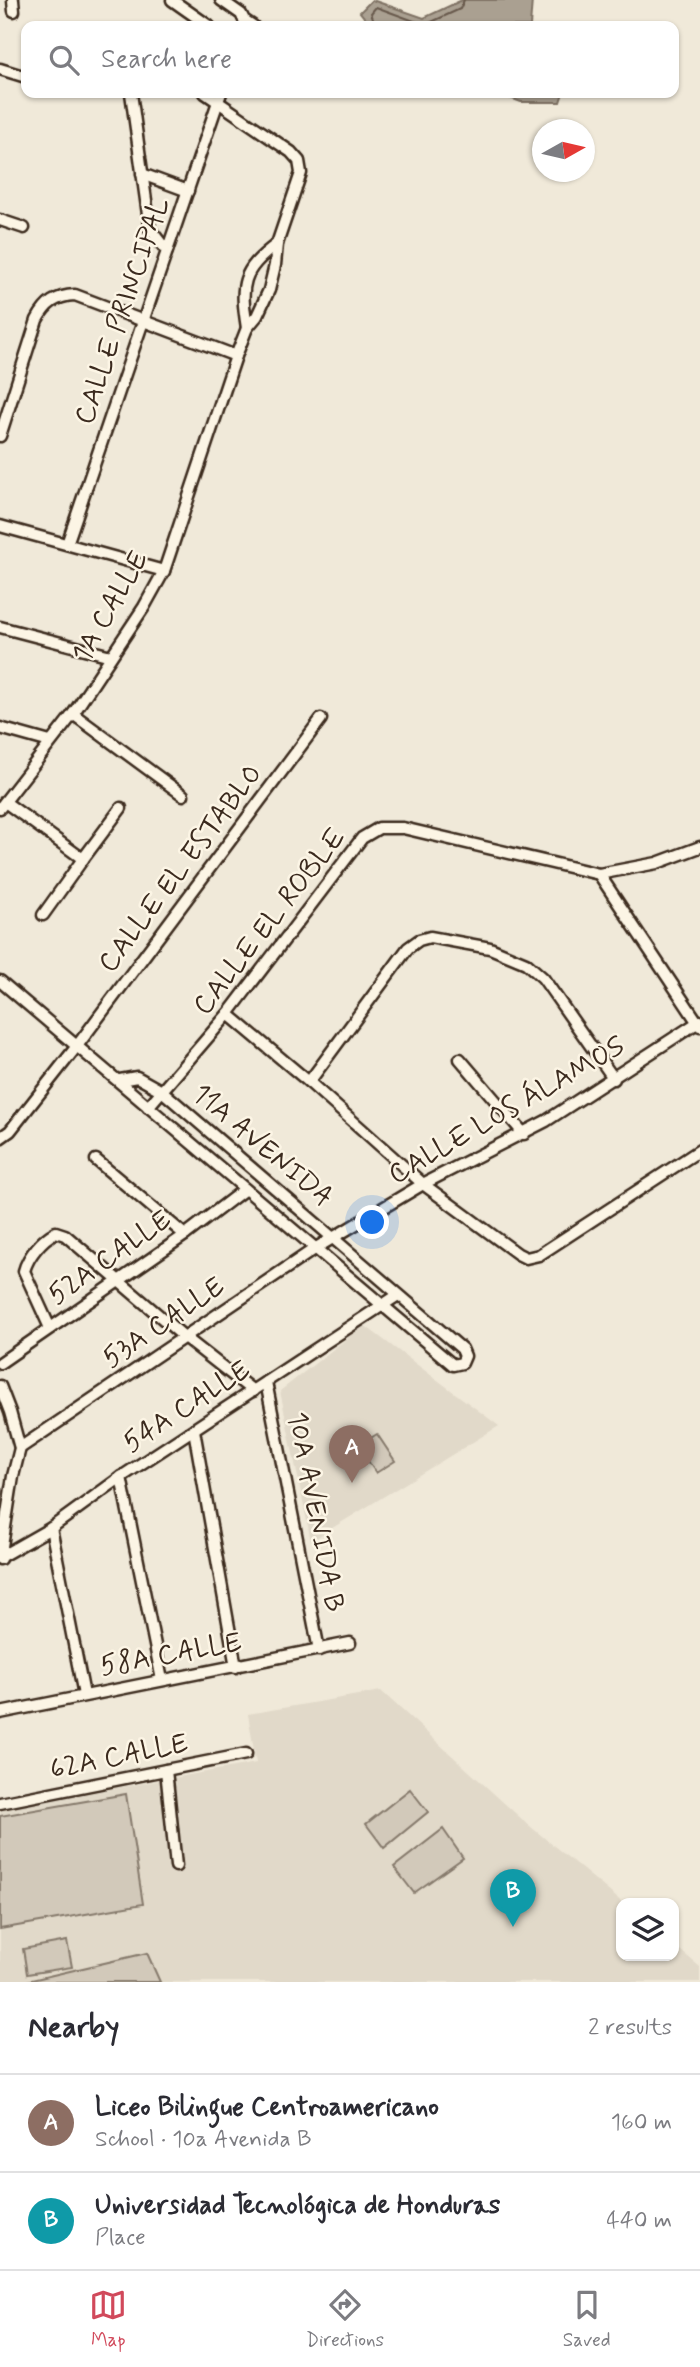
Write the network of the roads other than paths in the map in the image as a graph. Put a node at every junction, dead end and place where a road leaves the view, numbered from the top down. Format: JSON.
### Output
{"nodes":[{"id":1,"x":172,"y":0,"type":"edge"},
{"id":2,"x":221,"y":0,"type":"edge"},
{"id":3,"x":202,"y":21,"type":"edge"},
{"id":4,"x":245,"y":21,"type":"edge"},
{"id":5,"x":0,"y":69,"type":"edge"},
{"id":6,"x":21,"y":75,"type":"edge"},
{"id":7,"x":132,"y":98,"type":"edge"},
{"id":8,"x":220,"y":98,"type":"edge"},
{"id":9,"x":142,"y":174,"type":"junction"},
{"id":10,"x":188,"y":191,"type":"junction"},
{"id":11,"x":0,"y":220,"type":"edge"},
{"id":12,"x":24,"y":228,"type":"dead end"},
{"id":13,"x":277,"y":244,"type":"junction"},
{"id":14,"x":167,"y":251,"type":"junction"},
{"id":15,"x":143,"y":322,"type":"junction"},
{"id":16,"x":247,"y":327,"type":"junction"},
{"id":17,"x":236,"y":356,"type":"junction"},
{"id":18,"x":0,"y":436,"type":"edge"},
{"id":19,"x":0,"y":526,"type":"edge"},
{"id":20,"x":67,"y":544,"type":"junction"},
{"id":21,"x":164,"y":571,"type":"junction"},
{"id":22,"x":0,"y":627,"type":"edge"},
{"id":23,"x":111,"y":656,"type":"junction"},
{"id":24,"x":73,"y":714,"type":"junction"},
{"id":25,"x":321,"y":719,"type":"dead end"},
{"id":26,"x":0,"y":728,"type":"edge"},
{"id":27,"x":50,"y":742,"type":"junction"},
{"id":28,"x":183,"y":795,"type":"dead end"},
{"id":29,"x":2,"y":805,"type":"edge"},
{"id":30,"x":121,"y":808,"type":"dead end"},
{"id":31,"x":700,"y":847,"type":"edge"},
{"id":32,"x":83,"y":859,"type":"junction"},
{"id":33,"x":599,"y":874,"type":"junction"},
{"id":34,"x":43,"y":915,"type":"dead end"},
{"id":35,"x":0,"y":981,"type":"edge"},
{"id":36,"x":228,"y":1014,"type":"junction"},
{"id":37,"x":699,"y":1023,"type":"edge"},
{"id":38,"x":77,"y":1046,"type":"junction"},
{"id":39,"x":460,"y":1059,"type":"dead end"},
{"id":40,"x":614,"y":1079,"type":"junction"},
{"id":41,"x":120,"y":1080,"type":"junction"},
{"id":42,"x":309,"y":1082,"type":"junction"},
{"id":43,"x":162,"y":1091,"type":"junction"},
{"id":44,"x":148,"y":1107,"type":"junction"},
{"id":45,"x":524,"y":1134,"type":"junction"},
{"id":46,"x":0,"y":1138,"type":"edge"},
{"id":47,"x":700,"y":1150,"type":"edge"},
{"id":48,"x":96,"y":1160,"type":"dead end"},
{"id":49,"x":424,"y":1184,"type":"junction"},
{"id":50,"x":245,"y":1189,"type":"junction"},
{"id":51,"x":185,"y":1235,"type":"junction"},
{"id":52,"x":334,"y":1237,"type":"junction"},
{"id":53,"x":316,"y":1248,"type":"junction"},
{"id":54,"x":118,"y":1281,"type":"junction"},
{"id":55,"x":398,"y":1295,"type":"junction"},
{"id":56,"x":382,"y":1305,"type":"junction"},
{"id":57,"x":50,"y":1328,"type":"junction"},
{"id":58,"x":183,"y":1336,"type":"junction"},
{"id":59,"x":0,"y":1363,"type":"edge"},
{"id":60,"x":266,"y":1382,"type":"junction"},
{"id":61,"x":0,"y":1386,"type":"edge"},
{"id":62,"x":253,"y":1391,"type":"junction"},
{"id":63,"x":194,"y":1430,"type":"junction"},
{"id":64,"x":20,"y":1448,"type":"junction"},
{"id":65,"x":121,"y":1477,"type":"junction"},
{"id":66,"x":51,"y":1528,"type":"junction"},
{"id":67,"x":0,"y":1558,"type":"edge"},
{"id":68,"x":350,"y":1643,"type":"dead end"},
{"id":69,"x":318,"y":1650,"type":"junction"},
{"id":70,"x":236,"y":1667,"type":"junction"},
{"id":71,"x":162,"y":1680,"type":"junction"},
{"id":72,"x":85,"y":1695,"type":"junction"},
{"id":73,"x":0,"y":1713,"type":"edge"},
{"id":74,"x":246,"y":1754,"type":"dead end"},
{"id":75,"x":166,"y":1770,"type":"junction"},
{"id":76,"x":0,"y":1804,"type":"edge"},
{"id":77,"x":176,"y":1866,"type":"dead end"}],
"edges":[{"from":1,"to":3,"type":"street"},
{"from":2,"to":4,"type":"street"},
{"from":5,"to":6,"type":"street"},
{"from":7,"to":9,"type":"street"},
{"from":8,"to":10,"type":"street","name":"CALLE PRINCIPAL"},
{"from":8,"to":13,"type":"street","name":"1A CALLE"},
{"from":9,"to":10,"type":"street"},
{"from":9,"to":14,"type":"street"},
{"from":10,"to":14,"type":"street","name":"CALLE PRINCIPAL"},
{"from":11,"to":12,"type":"street"},
{"from":13,"to":16,"type":"street","name":"1A CALLE"},
{"from":13,"to":16,"type":"street","name":"1A CALLE"},
{"from":14,"to":15,"type":"street","name":"CALLE PRINCIPAL"},
{"from":15,"to":17,"type":"street"},
{"from":15,"to":18,"type":"street"},
{"from":15,"to":20,"type":"street","name":"CALLE PRINCIPAL"},
{"from":16,"to":17,"type":"street","name":"1A CALLE"},
{"from":17,"to":21,"type":"street","name":"1A CALLE"},
{"from":19,"to":20,"type":"street"},
{"from":20,"to":21,"type":"street"},
{"from":21,"to":23,"type":"street","name":"1A CALLE"},
{"from":22,"to":23,"type":"street"},
{"from":23,"to":24,"type":"street","name":"1A CALLE"},
{"from":24,"to":27,"type":"street","name":"1A CALLE"},
{"from":24,"to":28,"type":"street"},
{"from":25,"to":38,"type":"street","name":"CALLE EL ESTABLO"},
{"from":26,"to":27,"type":"street"},
{"from":27,"to":29,"type":"street","name":"1A CALLE"},
{"from":29,"to":32,"type":"street"},
{"from":30,"to":32,"type":"street"},
{"from":31,"to":33,"type":"street","name":"CALLE EL ROBLE"},
{"from":32,"to":34,"type":"street"},
{"from":33,"to":36,"type":"street","name":"CALLE EL ROBLE"},
{"from":33,"to":37,"type":"street"},
{"from":35,"to":38,"type":"street","name":"11A AVENIDA"},
{"from":36,"to":42,"type":"street"},
{"from":36,"to":43,"type":"street","name":"CALLE EL ROBLE"},
{"from":37,"to":40,"type":"street","name":"CALLE LOS ÁLAMOS"},
{"from":38,"to":41,"type":"street","name":"11A AVENIDA"},
{"from":38,"to":46,"type":"street","name":"CALLE EL ESTABLO"},
{"from":39,"to":45,"type":"street"},
{"from":40,"to":42,"type":"street"},
{"from":40,"to":45,"type":"street","name":"CALLE LOS ÁLAMOS"},
{"from":41,"to":43,"type":"street","name":"11A AVENIDA"},
{"from":41,"to":44,"type":"street","name":"11A AVENIDA"},
{"from":42,"to":49,"type":"street"},
{"from":43,"to":44,"type":"street","name":"CALLE EL ROBLE"},
{"from":43,"to":52,"type":"street","name":"11A AVENIDA"},
{"from":44,"to":50,"type":"street","name":"11A AVENIDA"},
{"from":45,"to":49,"type":"street","name":"CALLE LOS ÁLAMOS"},
{"from":47,"to":49,"type":"street"},
{"from":48,"to":51,"type":"street"},
{"from":49,"to":52,"type":"street","name":"CALLE LOS ÁLAMOS"},
{"from":50,"to":51,"type":"street","name":"52A CALLE"},
{"from":50,"to":53,"type":"street","name":"11A AVENIDA"},
{"from":51,"to":54,"type":"street","name":"52A CALLE"},
{"from":52,"to":53,"type":"street","name":"53A CALLE"},
{"from":52,"to":55,"type":"street","name":"11A AVENIDA"},
{"from":53,"to":56,"type":"street","name":"11A AVENIDA"},
{"from":53,"to":58,"type":"street","name":"53A CALLE"},
{"from":54,"to":57,"type":"street","name":"52A CALLE"},
{"from":54,"to":57,"type":"street"},
{"from":54,"to":58,"type":"street"},
{"from":55,"to":56,"type":"street","name":"54A CALLE"},
{"from":55,"to":56,"type":"street","name":"11A AVENIDA"},
{"from":56,"to":60,"type":"street","name":"54A CALLE"},
{"from":57,"to":59,"type":"street","name":"52A CALLE"},
{"from":58,"to":62,"type":"street"},
{"from":58,"to":64,"type":"street","name":"53A CALLE"},
{"from":60,"to":62,"type":"street","name":"54A CALLE"},
{"from":60,"to":69,"type":"street","name":"10A AVENIDA B"},
{"from":61,"to":64,"type":"street"},
{"from":62,"to":63,"type":"street","name":"54A CALLE"},
{"from":63,"to":65,"type":"street","name":"54A CALLE"},
{"from":63,"to":70,"type":"street"},
{"from":64,"to":67,"type":"street"},
{"from":65,"to":66,"type":"street","name":"54A CALLE"},
{"from":65,"to":71,"type":"street"},
{"from":66,"to":67,"type":"street","name":"54A CALLE"},
{"from":66,"to":72,"type":"street"},
{"from":68,"to":69,"type":"street","name":"58A CALLE"},
{"from":69,"to":70,"type":"street","name":"58A CALLE"},
{"from":70,"to":71,"type":"street","name":"58A CALLE"},
{"from":71,"to":72,"type":"street","name":"58A CALLE"},
{"from":72,"to":73,"type":"street","name":"58A CALLE"},
{"from":74,"to":75,"type":"street","name":"62A CALLE"},
{"from":75,"to":76,"type":"street","name":"62A CALLE"},
{"from":75,"to":77,"type":"street"}]}
